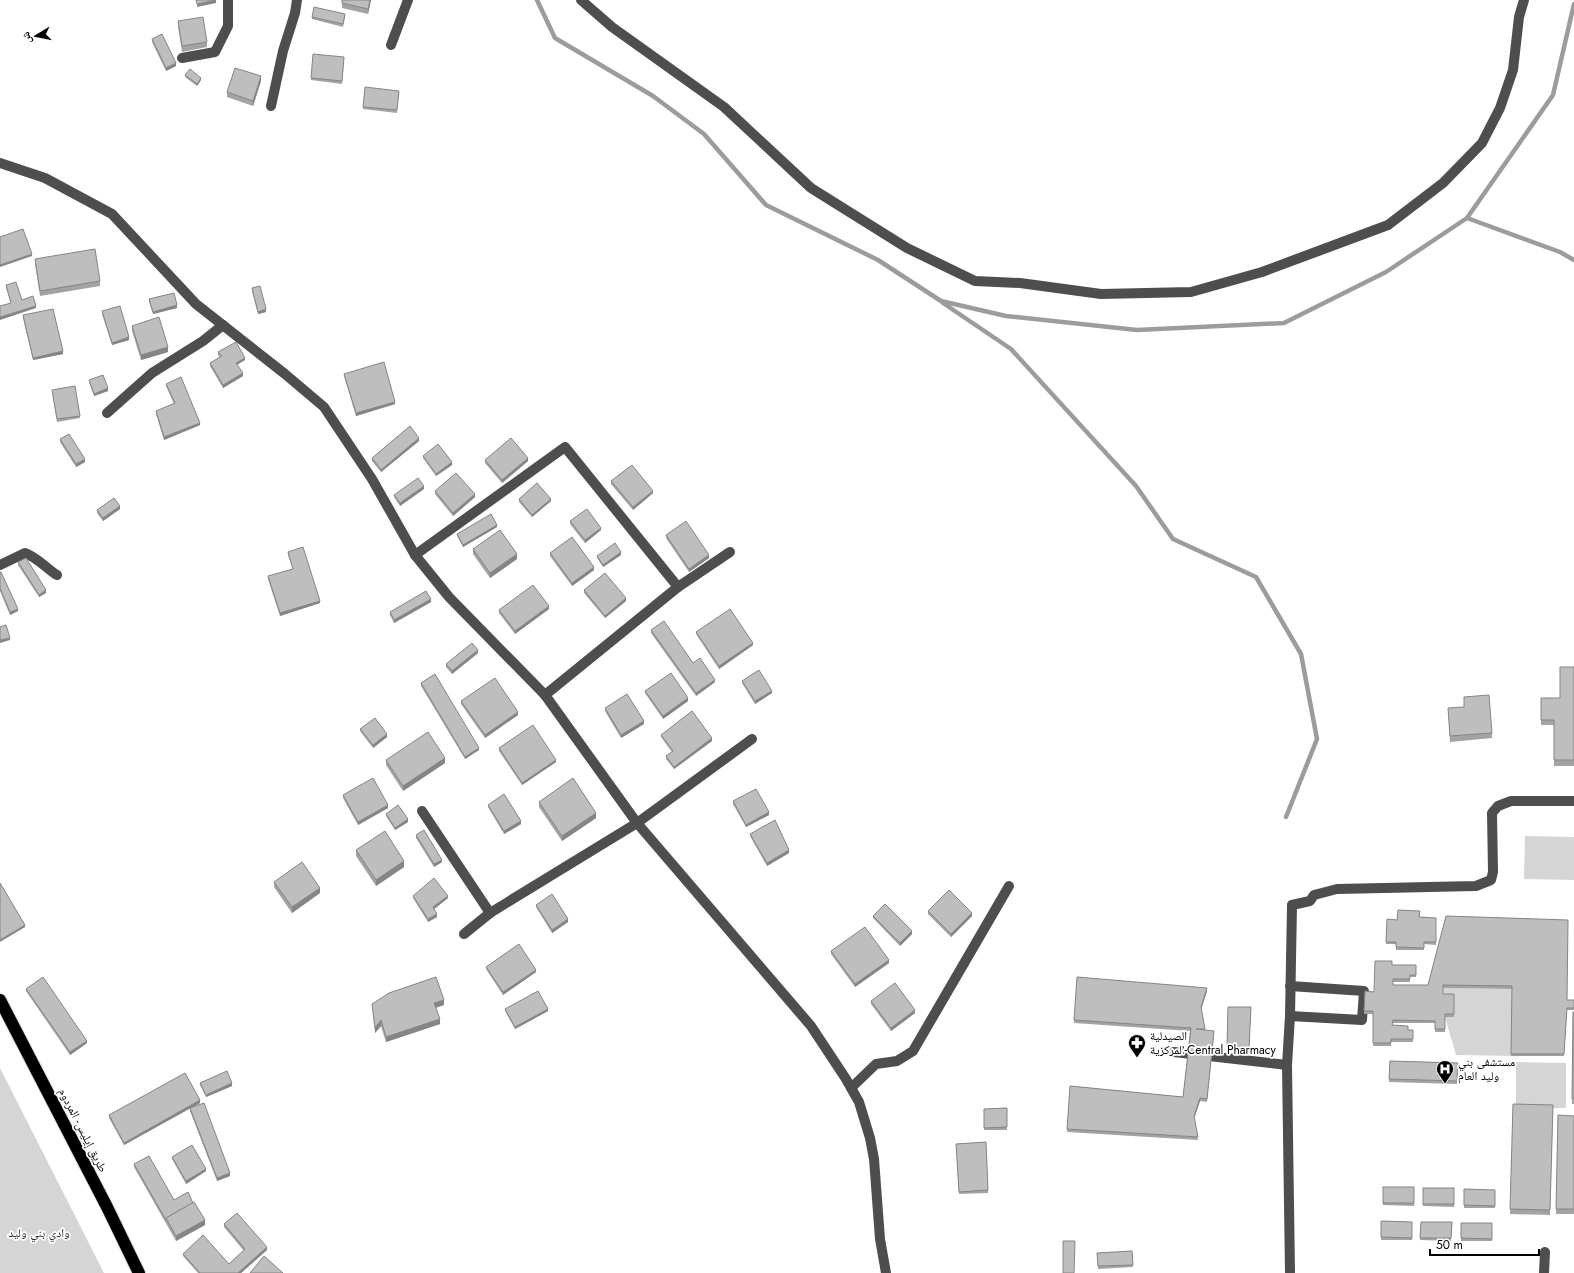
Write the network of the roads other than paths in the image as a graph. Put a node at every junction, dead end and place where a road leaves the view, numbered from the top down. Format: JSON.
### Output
{"nodes":[{"id":1,"x":228,"y":0,"type":"edge"},
{"id":2,"x":297,"y":0,"type":"edge"},
{"id":3,"x":408,"y":0,"type":"edge"},
{"id":4,"x":581,"y":0,"type":"edge"},
{"id":5,"x":1524,"y":0,"type":"edge"},
{"id":6,"x":391,"y":45,"type":"dead end"},
{"id":7,"x":182,"y":58,"type":"dead end"},
{"id":8,"x":271,"y":106,"type":"dead end"},
{"id":9,"x":0,"y":162,"type":"edge"},
{"id":10,"x":223,"y":325,"type":"junction"},
{"id":11,"x":107,"y":413,"type":"dead end"},
{"id":12,"x":730,"y":552,"type":"dead end"},
{"id":13,"x":415,"y":555,"type":"junction"},
{"id":14,"x":0,"y":565,"type":"edge"},
{"id":15,"x":57,"y":575,"type":"dead end"},
{"id":16,"x":678,"y":587,"type":"junction"},
{"id":17,"x":545,"y":695,"type":"junction"},
{"id":18,"x":752,"y":739,"type":"dead end"},
{"id":19,"x":1574,"y":801,"type":"edge"},
{"id":20,"x":422,"y":811,"type":"dead end"},
{"id":21,"x":637,"y":823,"type":"junction"},
{"id":22,"x":1009,"y":886,"type":"dead end"},
{"id":23,"x":490,"y":913,"type":"junction"},
{"id":24,"x":464,"y":934,"type":"dead end"},
{"id":25,"x":1290,"y":986,"type":"junction"},
{"id":26,"x":0,"y":1000,"type":"edge"},
{"id":27,"x":1290,"y":1016,"type":"junction"},
{"id":28,"x":1174,"y":1052,"type":"dead end"},
{"id":29,"x":1287,"y":1065,"type":"junction"},
{"id":30,"x":851,"y":1088,"type":"junction"},
{"id":31,"x":1545,"y":1252,"type":"dead end"},
{"id":32,"x":139,"y":1273,"type":"edge"},
{"id":33,"x":886,"y":1273,"type":"edge"},
{"id":34,"x":1290,"y":1273,"type":"edge"},
{"id":35,"x":1544,"y":1273,"type":"edge"}],
"edges":[{"from":1,"to":7,"type":"street"},
{"from":2,"to":8,"type":"street"},
{"from":3,"to":6,"type":"street"},
{"from":4,"to":5,"type":"street"},
{"from":9,"to":10,"type":"street"},
{"from":10,"to":11,"type":"street"},
{"from":10,"to":13,"type":"street"},
{"from":12,"to":16,"type":"street"},
{"from":13,"to":16,"type":"street"},
{"from":13,"to":17,"type":"street"},
{"from":14,"to":15,"type":"street"},
{"from":16,"to":17,"type":"street"},
{"from":17,"to":21,"type":"street"},
{"from":18,"to":21,"type":"street"},
{"from":19,"to":25,"type":"street"},
{"from":20,"to":23,"type":"street"},
{"from":21,"to":23,"type":"street"},
{"from":21,"to":30,"type":"street"},
{"from":22,"to":30,"type":"street"},
{"from":23,"to":24,"type":"street"},
{"from":25,"to":27,"type":"street"},
{"from":25,"to":27,"type":"street"},
{"from":26,"to":32,"type":"highway","name":"طريق إيليس- المردوم"},
{"from":27,"to":29,"type":"street"},
{"from":28,"to":29,"type":"street"},
{"from":29,"to":34,"type":"street"},
{"from":30,"to":33,"type":"street"},
{"from":31,"to":35,"type":"street"}]}
